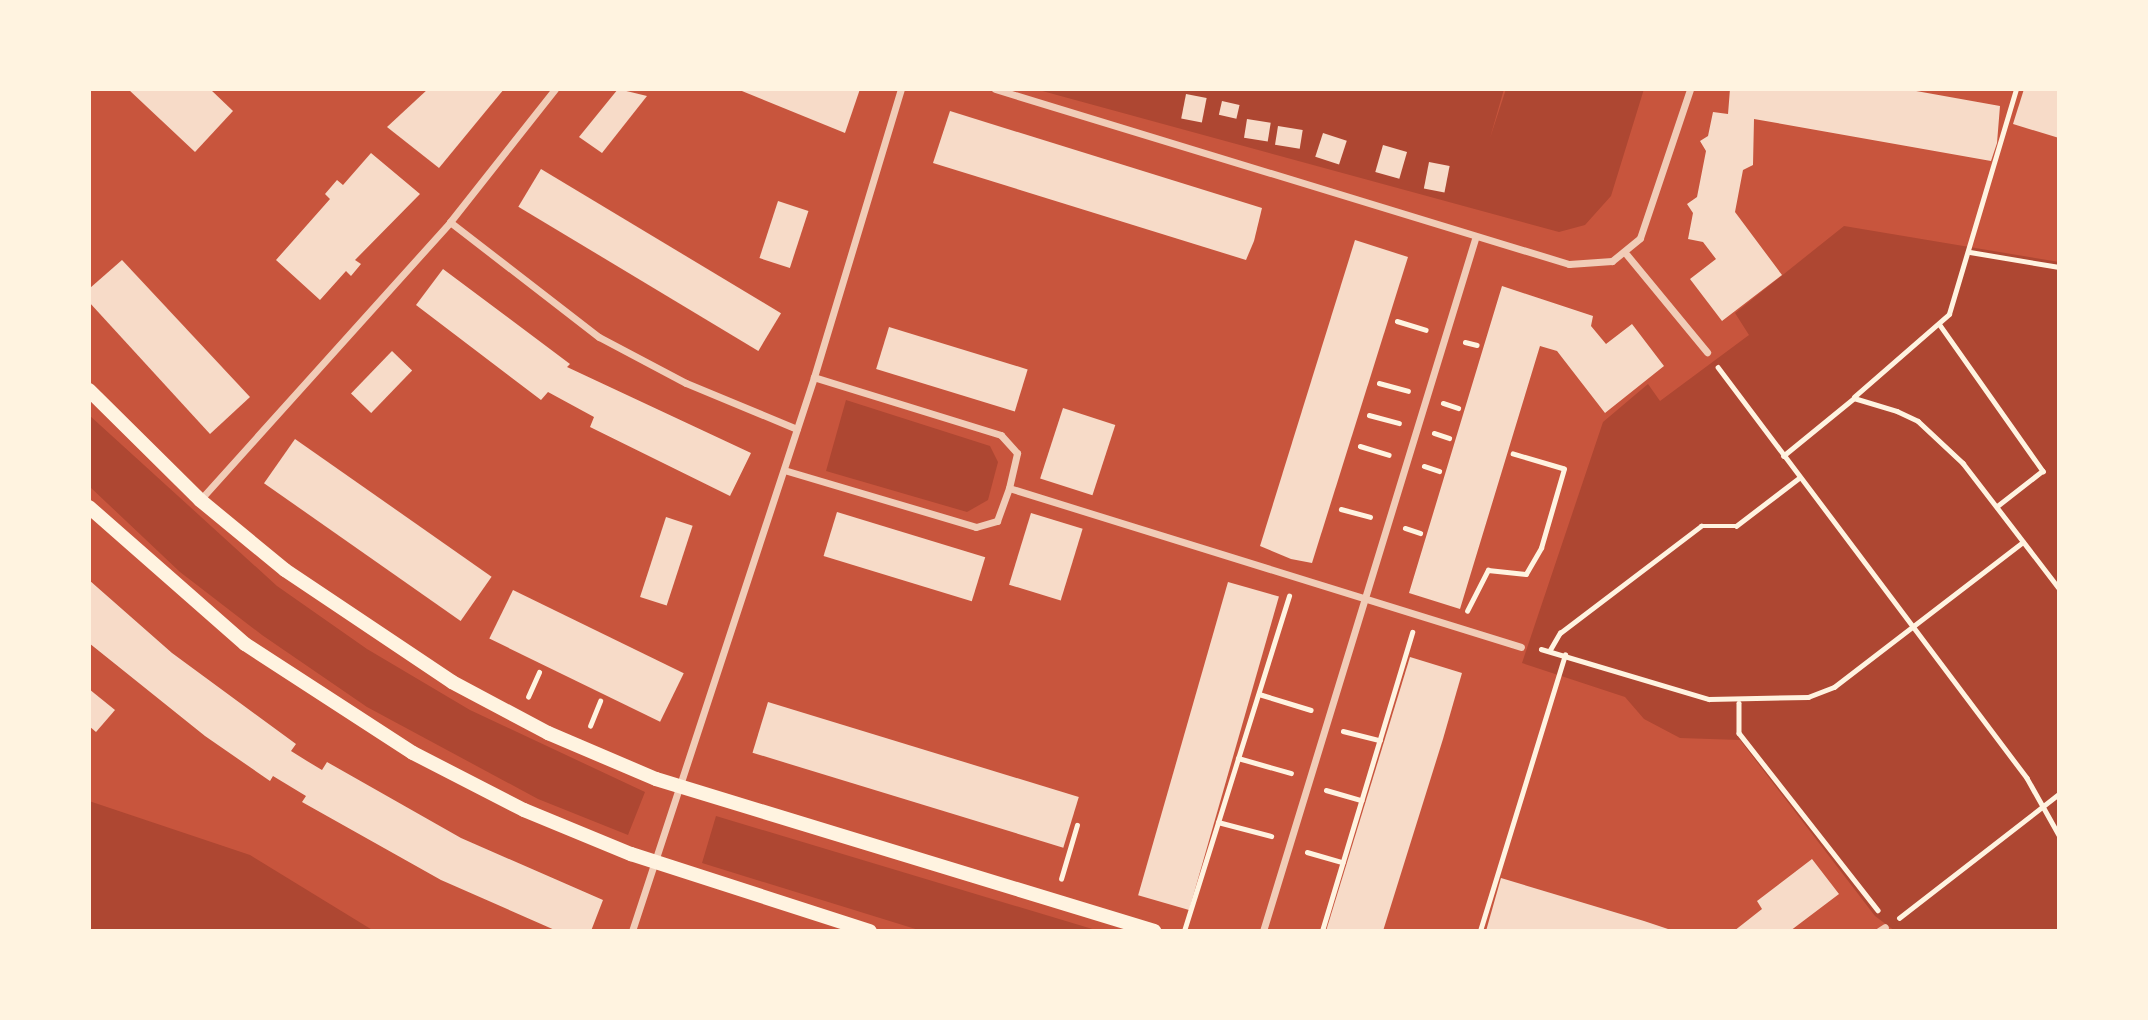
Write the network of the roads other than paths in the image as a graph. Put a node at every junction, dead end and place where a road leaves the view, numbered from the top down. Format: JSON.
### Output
{"nodes":[{"id":1,"x":555,"y":89,"type":"edge"},
{"id":2,"x":901,"y":89,"type":"edge"},
{"id":3,"x":995,"y":89,"type":"edge"},
{"id":4,"x":1690,"y":89,"type":"edge"},
{"id":5,"x":450,"y":222,"type":"junction"},
{"id":6,"x":1475,"y":239,"type":"junction"},
{"id":7,"x":1627,"y":255,"type":"junction"},
{"id":8,"x":1707,"y":352,"type":"road end"},
{"id":9,"x":814,"y":377,"type":"junction"},
{"id":10,"x":89,"y":390,"type":"edge"},
{"id":11,"x":797,"y":429,"type":"junction"},
{"id":12,"x":784,"y":470,"type":"junction"},
{"id":13,"x":1009,"y":488,"type":"junction"},
{"id":14,"x":200,"y":500,"type":"junction"},
{"id":15,"x":89,"y":507,"type":"edge"},
{"id":16,"x":1366,"y":598,"type":"junction"},
{"id":17,"x":1521,"y":647,"type":"dead end"},
{"id":18,"x":683,"y":788,"type":"junction"},
{"id":19,"x":656,"y":862,"type":"junction"},
{"id":20,"x":632,"y":931,"type":"edge"},
{"id":21,"x":870,"y":931,"type":"edge"},
{"id":22,"x":1154,"y":931,"type":"edge"},
{"id":23,"x":1264,"y":931,"type":"edge"}],
"edges":[{"from":1,"to":5,"type":"street"},
{"from":2,"to":9,"type":"street"},
{"from":3,"to":6,"type":"street"},
{"from":4,"to":7,"type":"street"},
{"from":5,"to":11,"type":"street"},
{"from":5,"to":14,"type":"street"},
{"from":6,"to":7,"type":"street"},
{"from":6,"to":16,"type":"street"},
{"from":7,"to":8,"type":"street"},
{"from":9,"to":11,"type":"street"},
{"from":9,"to":13,"type":"street"},
{"from":10,"to":14,"type":"main road"},
{"from":11,"to":12,"type":"street"},
{"from":12,"to":13,"type":"street"},
{"from":12,"to":18,"type":"street"},
{"from":13,"to":16,"type":"street"},
{"from":14,"to":18,"type":"main road"},
{"from":15,"to":19,"type":"main road"},
{"from":16,"to":17,"type":"street"},
{"from":16,"to":23,"type":"street"},
{"from":18,"to":19,"type":"street"},
{"from":18,"to":22,"type":"main road"},
{"from":19,"to":20,"type":"street"},
{"from":19,"to":21,"type":"main road"}]}
